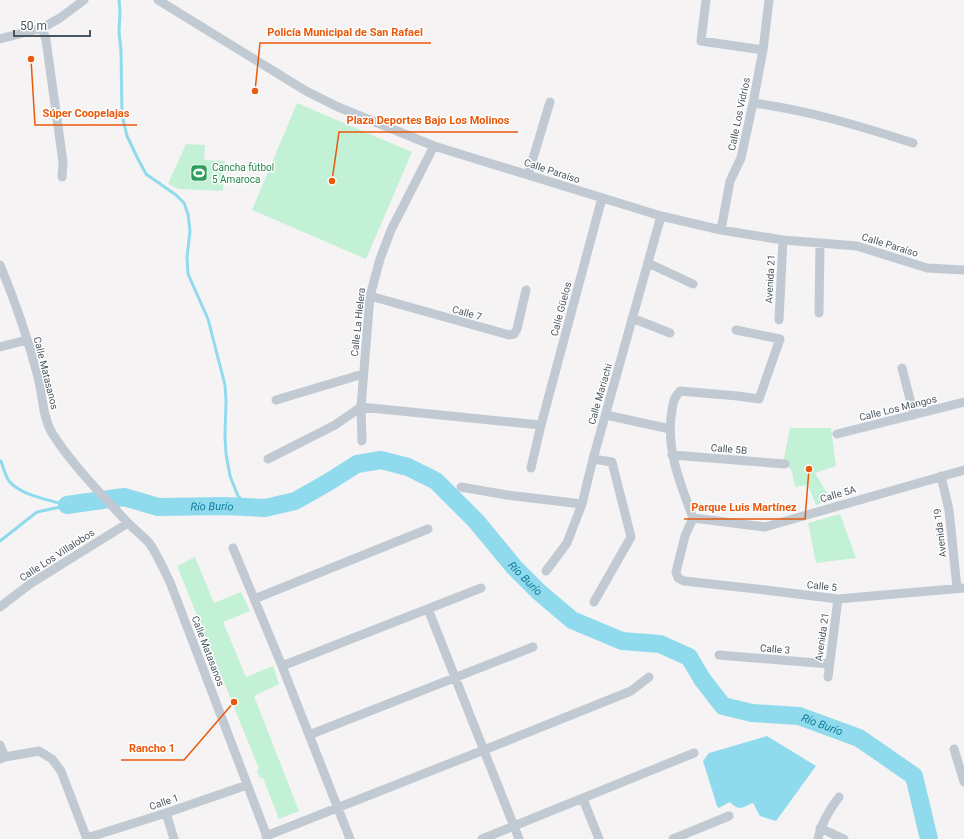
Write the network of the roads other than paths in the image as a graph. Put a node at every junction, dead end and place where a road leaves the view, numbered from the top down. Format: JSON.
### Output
{"nodes":[{"id":1,"x":84,"y":0,"type":"edge"},
{"id":2,"x":706,"y":0,"type":"edge"},
{"id":3,"x":769,"y":0,"type":"edge"},
{"id":4,"x":162,"y":1,"type":"edge"},
{"id":5,"x":42,"y":28,"type":"junction"},
{"id":6,"x":0,"y":39,"type":"edge"},
{"id":7,"x":763,"y":50,"type":"junction"},
{"id":8,"x":550,"y":102,"type":"dead end"},
{"id":9,"x":753,"y":103,"type":"junction"},
{"id":10,"x":913,"y":143,"type":"dead end"},
{"id":11,"x":434,"y":146,"type":"junction"},
{"id":12,"x":528,"y":175,"type":"junction"},
{"id":13,"x":62,"y":177,"type":"dead end"},
{"id":14,"x":602,"y":198,"type":"junction"},
{"id":15,"x":661,"y":216,"type":"junction"},
{"id":16,"x":721,"y":230,"type":"junction"},
{"id":17,"x":783,"y":240,"type":"junction"},
{"id":18,"x":820,"y":243,"type":"junction"},
{"id":19,"x":648,"y":263,"type":"junction"},
{"id":20,"x":0,"y":265,"type":"edge"},
{"id":21,"x":964,"y":270,"type":"edge"},
{"id":22,"x":693,"y":284,"type":"dead end"},
{"id":23,"x":526,"y":290,"type":"dead end"},
{"id":24,"x":370,"y":296,"type":"junction"},
{"id":25,"x":819,"y":313,"type":"dead end"},
{"id":26,"x":632,"y":318,"type":"junction"},
{"id":27,"x":779,"y":320,"type":"dead end"},
{"id":28,"x":736,"y":330,"type":"dead end"},
{"id":29,"x":670,"y":333,"type":"dead end"},
{"id":30,"x":27,"y":340,"type":"junction"},
{"id":31,"x":0,"y":347,"type":"edge"},
{"id":32,"x":902,"y":368,"type":"dead end"},
{"id":33,"x":363,"y":374,"type":"junction"},
{"id":34,"x":276,"y":400,"type":"dead end"},
{"id":35,"x":964,"y":402,"type":"edge"},
{"id":36,"x":361,"y":406,"type":"junction"},
{"id":37,"x":606,"y":414,"type":"junction"},
{"id":38,"x":914,"y":415,"type":"junction"},
{"id":39,"x":541,"y":425,"type":"junction"},
{"id":40,"x":670,"y":429,"type":"junction"},
{"id":41,"x":837,"y":434,"type":"dead end"},
{"id":42,"x":362,"y":441,"type":"dead end"},
{"id":43,"x":672,"y":455,"type":"junction"},
{"id":44,"x":268,"y":459,"type":"dead end"},
{"id":45,"x":593,"y":459,"type":"junction"},
{"id":46,"x":785,"y":464,"type":"dead end"},
{"id":47,"x":532,"y":468,"type":"dead end"},
{"id":48,"x":964,"y":470,"type":"edge"},
{"id":49,"x":942,"y":476,"type":"junction"},
{"id":50,"x":461,"y":486,"type":"dead end"},
{"id":51,"x":582,"y":504,"type":"junction"},
{"id":52,"x":693,"y":518,"type":"junction"},
{"id":53,"x":128,"y":523,"type":"junction"},
{"id":54,"x":428,"y":529,"type":"dead end"},
{"id":55,"x":233,"y":548,"type":"dead end"},
{"id":56,"x":546,"y":571,"type":"dead end"},
{"id":57,"x":481,"y":588,"type":"dead end"},
{"id":58,"x":960,"y":588,"type":"edge"},
{"id":59,"x":254,"y":599,"type":"junction"},
{"id":60,"x":838,"y":599,"type":"junction"},
{"id":61,"x":594,"y":602,"type":"dead end"},
{"id":62,"x":0,"y":607,"type":"edge"},
{"id":63,"x":428,"y":609,"type":"junction"},
{"id":64,"x":533,"y":647,"type":"dead end"},
{"id":65,"x":720,"y":655,"type":"dead end"},
{"id":66,"x":829,"y":664,"type":"junction"},
{"id":67,"x":282,"y":666,"type":"junction"},
{"id":68,"x":456,"y":677,"type":"junction"},
{"id":69,"x":649,"y":677,"type":"dead end"},
{"id":70,"x":828,"y":677,"type":"dead end"},
{"id":71,"x":310,"y":735,"type":"junction"},
{"id":72,"x":0,"y":745,"type":"edge"},
{"id":73,"x":484,"y":750,"type":"junction"},
{"id":74,"x":954,"y":750,"type":"dead end"},
{"id":75,"x":694,"y":753,"type":"dead end"},
{"id":76,"x":3,"y":758,"type":"edge"},
{"id":77,"x":964,"y":782,"type":"edge"},
{"id":78,"x":247,"y":785,"type":"junction"},
{"id":79,"x":839,"y":797,"type":"dead end"},
{"id":80,"x":583,"y":799,"type":"junction"},
{"id":81,"x":338,"y":808,"type":"junction"},
{"id":82,"x":166,"y":813,"type":"junction"},
{"id":83,"x":729,"y":816,"type":"dead end"},
{"id":84,"x":514,"y":826,"type":"junction"},
{"id":85,"x":820,"y":828,"type":"junction"},
{"id":86,"x":267,"y":837,"type":"edge"},
{"id":87,"x":87,"y":839,"type":"edge"},
{"id":88,"x":174,"y":839,"type":"edge"},
{"id":89,"x":350,"y":839,"type":"edge"},
{"id":90,"x":482,"y":839,"type":"edge"},
{"id":91,"x":519,"y":839,"type":"edge"},
{"id":92,"x":599,"y":839,"type":"edge"},
{"id":93,"x":673,"y":839,"type":"edge"},
{"id":94,"x":818,"y":839,"type":"edge"},
{"id":95,"x":844,"y":839,"type":"edge"}],
"edges":[{"from":1,"to":5,"type":"street"},
{"from":2,"to":7,"type":"street"},
{"from":3,"to":7,"type":"street","name":"Calle Los Vidrios"},
{"from":4,"to":11,"type":"street","name":"Calle Paraíso"},
{"from":5,"to":6,"type":"street"},
{"from":5,"to":13,"type":"street"},
{"from":7,"to":9,"type":"street","name":"Calle Los Vidrios"},
{"from":8,"to":12,"type":"street"},
{"from":9,"to":10,"type":"street"},
{"from":9,"to":16,"type":"street","name":"Calle Los Vidrios"},
{"from":11,"to":12,"type":"street","name":"Calle Paraíso"},
{"from":11,"to":24,"type":"street","name":"Calle La Hielera"},
{"from":12,"to":14,"type":"street","name":"Calle Paraíso"},
{"from":14,"to":15,"type":"street","name":"Calle Paraíso"},
{"from":14,"to":39,"type":"street","name":"Calle Güelos"},
{"from":15,"to":16,"type":"street","name":"Calle Paraíso"},
{"from":15,"to":19,"type":"street","name":"Calle Mariachi"},
{"from":16,"to":17,"type":"street","name":"Calle Paraíso"},
{"from":17,"to":18,"type":"street","name":"Calle Paraíso"},
{"from":17,"to":27,"type":"street","name":"Avenida 21"},
{"from":18,"to":21,"type":"street","name":"Calle Paraíso"},
{"from":18,"to":25,"type":"street"},
{"from":19,"to":22,"type":"street"},
{"from":19,"to":26,"type":"street","name":"Calle Mariachi"},
{"from":20,"to":30,"type":"street","name":"Calle Matasanos"},
{"from":23,"to":24,"type":"street","name":"Calle 7"},
{"from":24,"to":33,"type":"street","name":"Calle La Hielera"},
{"from":26,"to":29,"type":"street"},
{"from":26,"to":37,"type":"street","name":"Calle Mariachi"},
{"from":28,"to":40,"type":"street"},
{"from":30,"to":31,"type":"street"},
{"from":30,"to":53,"type":"street","name":"Calle Matasanos"},
{"from":32,"to":38,"type":"street"},
{"from":33,"to":34,"type":"street"},
{"from":33,"to":36,"type":"street","name":"Calle La Hielera"},
{"from":35,"to":38,"type":"street","name":"Calle Los Mangos"},
{"from":36,"to":39,"type":"street"},
{"from":36,"to":42,"type":"street","name":"Calle La Hielera"},
{"from":36,"to":44,"type":"street"},
{"from":37,"to":40,"type":"street"},
{"from":37,"to":45,"type":"street","name":"Calle Mariachi"},
{"from":38,"to":41,"type":"street","name":"Calle Los Mangos"},
{"from":39,"to":47,"type":"street","name":"Calle Güelos"},
{"from":40,"to":43,"type":"street"},
{"from":43,"to":46,"type":"street","name":"Calle 5B"},
{"from":43,"to":52,"type":"street"},
{"from":45,"to":51,"type":"street","name":"Calle Mariachi"},
{"from":45,"to":61,"type":"street"},
{"from":48,"to":49,"type":"street","name":"Calle 5A"},
{"from":49,"to":52,"type":"street","name":"Calle 5A"},
{"from":49,"to":58,"type":"street","name":"Avenida 19"},
{"from":50,"to":51,"type":"street"},
{"from":51,"to":56,"type":"street","name":"Calle Mariachi"},
{"from":52,"to":60,"type":"street","name":"Calle 5"},
{"from":53,"to":62,"type":"street","name":"Calle Los Villalobos"},
{"from":53,"to":78,"type":"street","name":"Calle Matasanos"},
{"from":54,"to":59,"type":"street"},
{"from":55,"to":59,"type":"street"},
{"from":57,"to":63,"type":"street"},
{"from":58,"to":60,"type":"street","name":"Calle 5"},
{"from":59,"to":67,"type":"street"},
{"from":60,"to":66,"type":"street","name":"Avenida 21"},
{"from":63,"to":67,"type":"street"},
{"from":63,"to":68,"type":"street"},
{"from":64,"to":68,"type":"street"},
{"from":65,"to":66,"type":"street","name":"Calle 3"},
{"from":66,"to":70,"type":"street","name":"Avenida 21"},
{"from":67,"to":71,"type":"street"},
{"from":68,"to":71,"type":"street"},
{"from":68,"to":73,"type":"street"},
{"from":69,"to":73,"type":"street"},
{"from":71,"to":81,"type":"street"},
{"from":72,"to":76,"type":"street"},
{"from":73,"to":81,"type":"street"},
{"from":73,"to":84,"type":"street"},
{"from":74,"to":77,"type":"street"},
{"from":75,"to":80,"type":"street"},
{"from":76,"to":87,"type":"street"},
{"from":78,"to":82,"type":"street","name":"Calle 1"},
{"from":78,"to":86,"type":"street","name":"Calle Matasanos"},
{"from":79,"to":85,"type":"street"},
{"from":80,"to":84,"type":"street"},
{"from":80,"to":92,"type":"street"},
{"from":81,"to":86,"type":"street"},
{"from":81,"to":89,"type":"street"},
{"from":82,"to":87,"type":"street","name":"Calle 1"},
{"from":82,"to":88,"type":"street"},
{"from":83,"to":93,"type":"street"},
{"from":84,"to":90,"type":"street"},
{"from":84,"to":91,"type":"street"},
{"from":85,"to":94,"type":"street"},
{"from":85,"to":95,"type":"street"}]}
